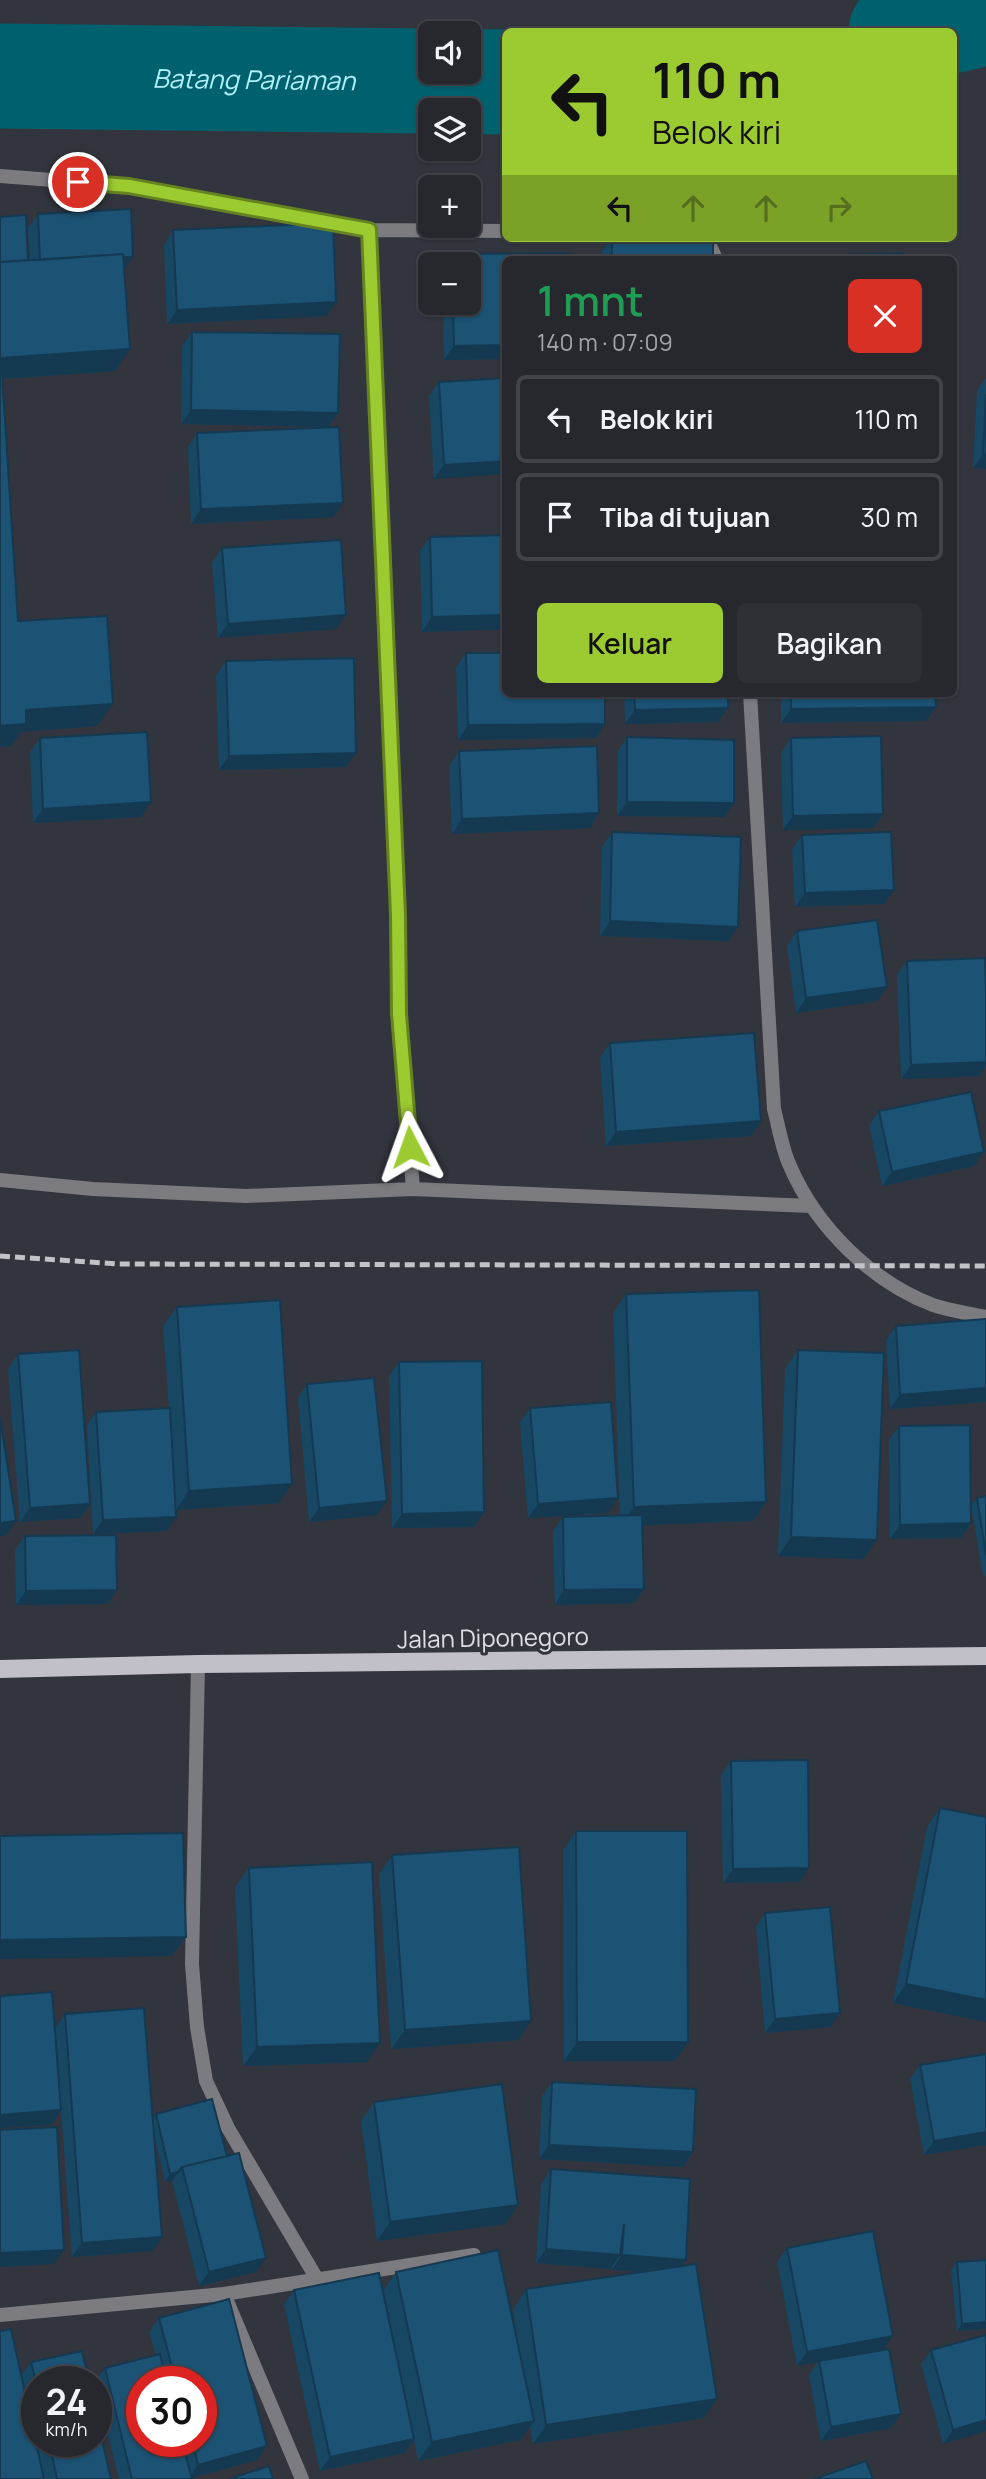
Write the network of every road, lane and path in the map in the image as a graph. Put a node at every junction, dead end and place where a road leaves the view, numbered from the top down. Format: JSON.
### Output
{"nodes":[{"id":1,"x":0,"y":176,"type":"edge"},
{"id":2,"x":369,"y":230,"type":"junction"},
{"id":3,"x":502,"y":231,"type":"edge"},
{"id":4,"x":701,"y":242,"type":"edge"},
{"id":5,"x":715,"y":256,"type":"edge"},
{"id":6,"x":750,"y":697,"type":"edge"},
{"id":7,"x":0,"y":1180,"type":"edge"},
{"id":8,"x":413,"y":1189,"type":"junction"},
{"id":9,"x":811,"y":1206,"type":"junction"},
{"id":10,"x":986,"y":1317,"type":"edge"},
{"id":11,"x":986,"y":1656,"type":"edge"},
{"id":12,"x":198,"y":1664,"type":"junction"},
{"id":13,"x":0,"y":1669,"type":"edge"},
{"id":14,"x":474,"y":2255,"type":"edge"},
{"id":15,"x":317,"y":2279,"type":"junction"},
{"id":16,"x":224,"y":2294,"type":"junction"},
{"id":17,"x":0,"y":2315,"type":"edge"},
{"id":18,"x":302,"y":2479,"type":"edge"}],
"edges":[{"from":1,"to":2,"type":"street"},
{"from":2,"to":3,"type":"street"},
{"from":2,"to":8,"type":"street"},
{"from":4,"to":5,"type":"street"},
{"from":6,"to":9,"type":"street"},
{"from":7,"to":8,"type":"street"},
{"from":8,"to":9,"type":"street"},
{"from":9,"to":10,"type":"street"},
{"from":11,"to":12,"type":"main road","name":"Jalan Diponegoro"},
{"from":12,"to":13,"type":"main road","name":"Jalan Diponegoro"},
{"from":12,"to":15,"type":"street"},
{"from":14,"to":15,"type":"street"},
{"from":15,"to":16,"type":"street"},
{"from":16,"to":17,"type":"street"},
{"from":16,"to":18,"type":"street"}]}
